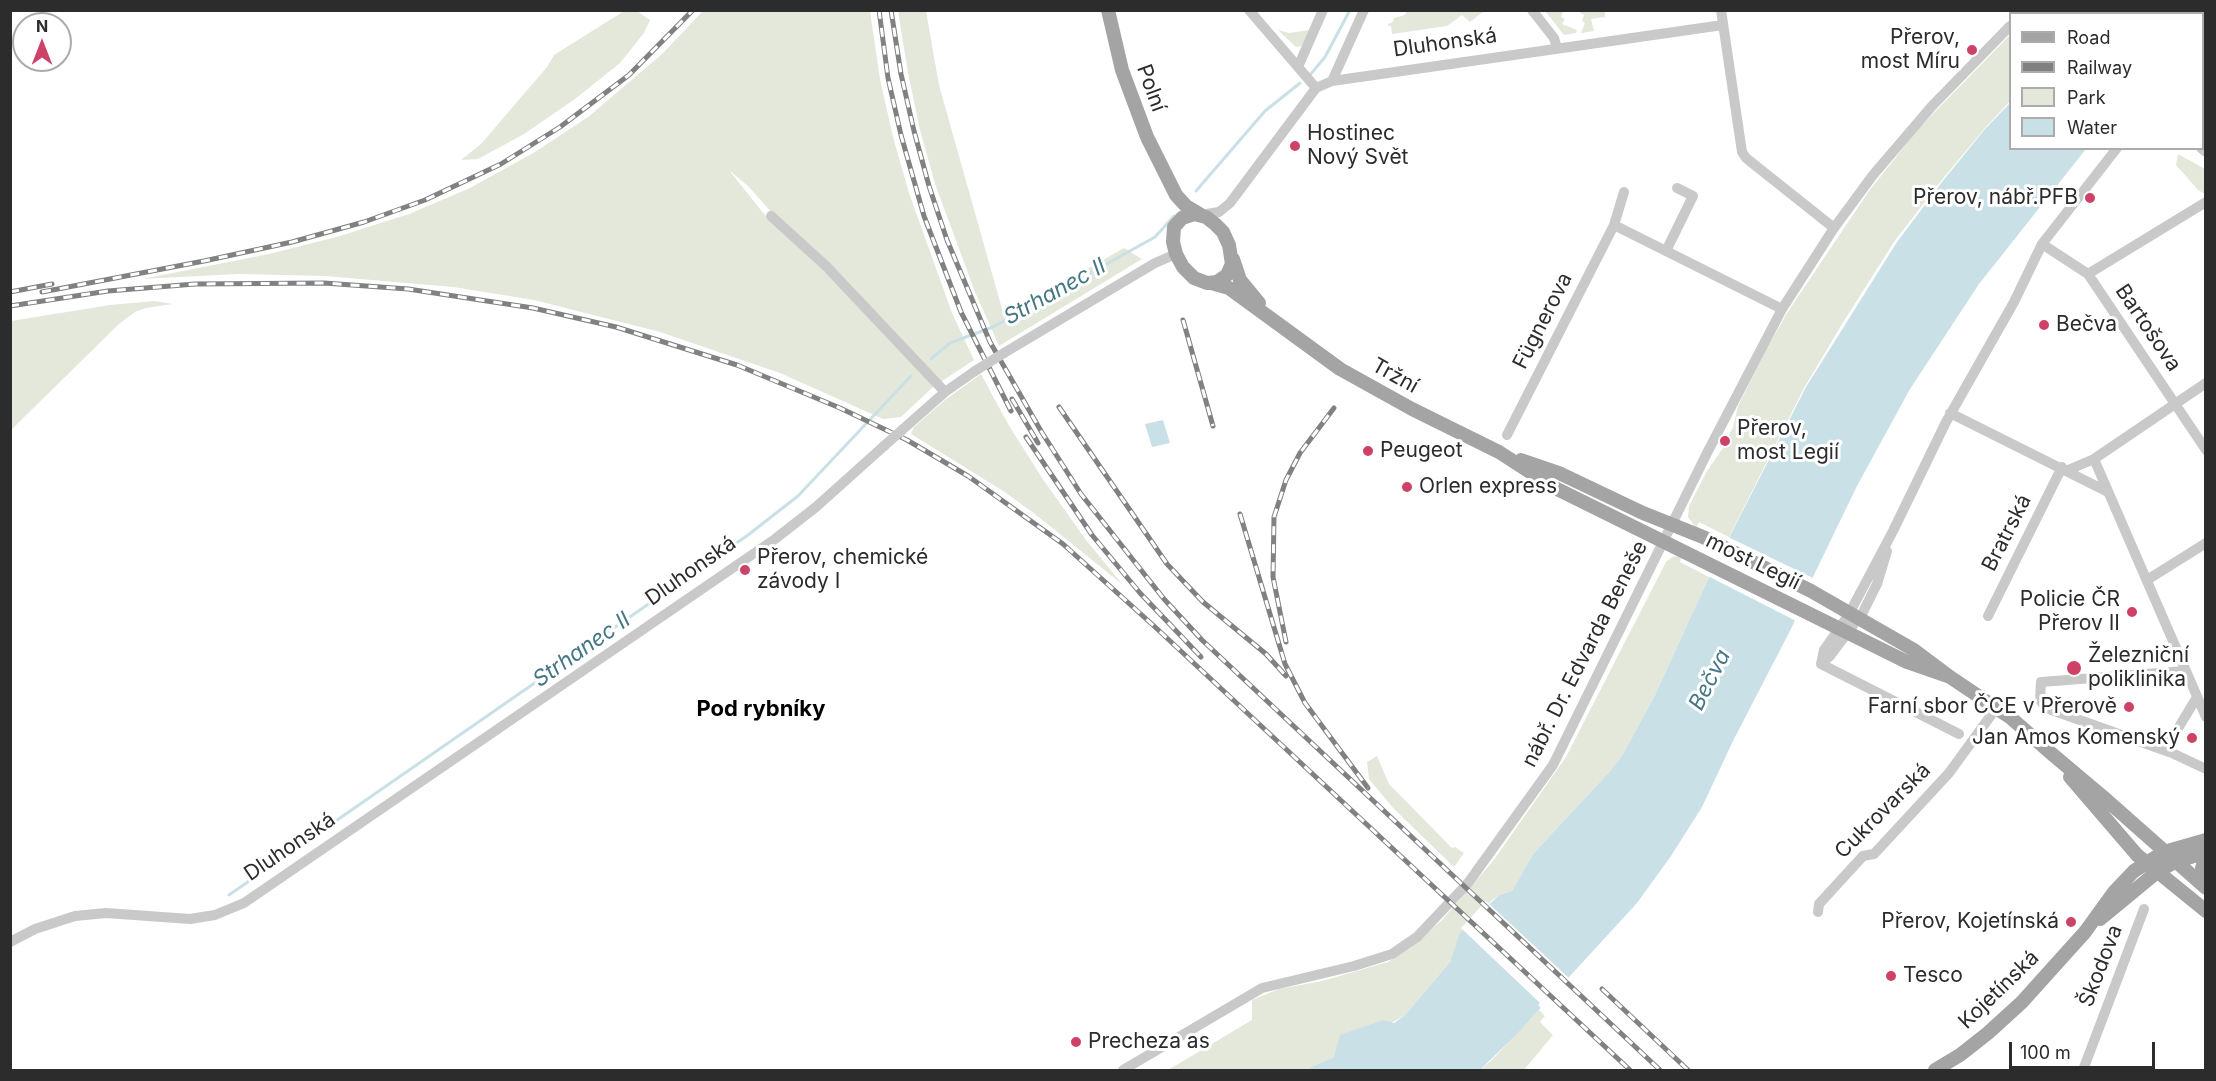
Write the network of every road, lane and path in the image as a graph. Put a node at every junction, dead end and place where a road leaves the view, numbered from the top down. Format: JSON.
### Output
{"nodes":[{"id":1,"x":1108,"y":10,"type":"edge"},
{"id":2,"x":1249,"y":10,"type":"edge"},
{"id":3,"x":1323,"y":10,"type":"edge"},
{"id":4,"x":1364,"y":10,"type":"edge"},
{"id":5,"x":1532,"y":10,"type":"edge"},
{"id":6,"x":1721,"y":10,"type":"edge"},
{"id":7,"x":1723,"y":25,"type":"junction"},
{"id":8,"x":2009,"y":27,"type":"edge"},
{"id":9,"x":1557,"y":48,"type":"junction"},
{"id":10,"x":1298,"y":67,"type":"junction"},
{"id":11,"x":1332,"y":81,"type":"junction"},
{"id":12,"x":1316,"y":88,"type":"junction"},
{"id":13,"x":2115,"y":150,"type":"edge"},
{"id":14,"x":1165,"y":175,"type":"junction"},
{"id":15,"x":1677,"y":188,"type":"dead end"},
{"id":16,"x":1624,"y":192,"type":"dead end"},
{"id":17,"x":2205,"y":202,"type":"edge"},
{"id":18,"x":1230,"y":203,"type":"junction"},
{"id":19,"x":1201,"y":215,"type":"junction"},
{"id":20,"x":771,"y":216,"type":"dead end"},
{"id":21,"x":1614,"y":225,"type":"junction"},
{"id":22,"x":1174,"y":227,"type":"junction"},
{"id":23,"x":1834,"y":228,"type":"junction"},
{"id":24,"x":1222,"y":232,"type":"junction"},
{"id":25,"x":2042,"y":244,"type":"junction"},
{"id":26,"x":1666,"y":251,"type":"junction"},
{"id":27,"x":1176,"y":254,"type":"junction"},
{"id":28,"x":1233,"y":259,"type":"junction"},
{"id":29,"x":2088,"y":274,"type":"junction"},
{"id":30,"x":1211,"y":283,"type":"junction"},
{"id":31,"x":1782,"y":309,"type":"junction"},
{"id":32,"x":1278,"y":324,"type":"junction"},
{"id":33,"x":2205,"y":383,"type":"edge"},
{"id":34,"x":945,"y":392,"type":"junction"},
{"id":35,"x":2175,"y":402,"type":"junction"},
{"id":36,"x":1950,"y":413,"type":"junction"},
{"id":37,"x":1507,"y":435,"type":"dead end"},
{"id":38,"x":2205,"y":450,"type":"edge"},
{"id":39,"x":1499,"y":452,"type":"junction"},
{"id":40,"x":2094,"y":459,"type":"junction"},
{"id":41,"x":2065,"y":469,"type":"junction"},
{"id":42,"x":2108,"y":492,"type":"junction"},
{"id":43,"x":1672,"y":525,"type":"junction"},
{"id":44,"x":1694,"y":533,"type":"joint"},
{"id":45,"x":1664,"y":542,"type":"junction"},
{"id":46,"x":2205,"y":543,"type":"edge"},
{"id":47,"x":1684,"y":552,"type":"joint"},
{"id":48,"x":2147,"y":580,"type":"junction"},
{"id":49,"x":1988,"y":616,"type":"dead end"},
{"id":50,"x":1854,"y":617,"type":"junction"},
{"id":51,"x":1844,"y":631,"type":"junction"},
{"id":52,"x":2185,"y":671,"type":"junction"},
{"id":53,"x":1950,"y":677,"type":"junction"},
{"id":54,"x":2197,"y":697,"type":"junction"},
{"id":55,"x":1997,"y":707,"type":"junction"},
{"id":56,"x":2205,"y":717,"type":"edge"},
{"id":57,"x":1959,"y":734,"type":"dead end"},
{"id":58,"x":2169,"y":751,"type":"junction"},
{"id":59,"x":2052,"y":754,"type":"junction"},
{"id":60,"x":2205,"y":769,"type":"edge"},
{"id":61,"x":2205,"y":840,"type":"edge"},
{"id":62,"x":2164,"y":852,"type":"junction"},
{"id":63,"x":2205,"y":854,"type":"edge"},
{"id":64,"x":2175,"y":862,"type":"junction"},
{"id":65,"x":2146,"y":863,"type":"junction"},
{"id":66,"x":2157,"y":872,"type":"junction"},
{"id":67,"x":2205,"y":883,"type":"edge"},
{"id":68,"x":2205,"y":888,"type":"edge"},
{"id":69,"x":2144,"y":909,"type":"dead end"},
{"id":70,"x":2205,"y":911,"type":"edge"},
{"id":71,"x":1818,"y":912,"type":"dead end"},
{"id":72,"x":2085,"y":932,"type":"junction"},
{"id":73,"x":10,"y":942,"type":"edge"},
{"id":74,"x":1123,"y":1071,"type":"edge"},
{"id":75,"x":1935,"y":1071,"type":"edge"},
{"id":76,"x":2083,"y":1071,"type":"edge"}],
"edges":[{"from":1,"to":14,"type":"main road","name":"Polní"},
{"from":2,"to":10,"type":"street"},
{"from":3,"to":10,"type":"street"},
{"from":4,"to":11,"type":"street"},
{"from":5,"to":9,"type":"street"},
{"from":6,"to":7,"type":"street"},
{"from":7,"to":9,"type":"street","name":"Dluhonská"},
{"from":7,"to":23,"type":"street"},
{"from":8,"to":23,"type":"street","name":"nábř. Dr. Edvarda Beneše"},
{"from":9,"to":11,"type":"street","name":"Dluhonská"},
{"from":10,"to":12,"type":"street"},
{"from":11,"to":12,"type":"street","name":"Dluhonská"},
{"from":12,"to":18,"type":"street","name":"Dluhonská"},
{"from":13,"to":25,"type":"street"},
{"from":14,"to":19,"type":"main road","name":"Polní"},
{"from":14,"to":22,"type":"main road","name":"Polní"},
{"from":15,"to":26,"type":"street"},
{"from":16,"to":21,"type":"street","name":"Fügnerova"},
{"from":17,"to":29,"type":"street"},
{"from":18,"to":19,"type":"street","name":"Dluhonská"},
{"from":18,"to":24,"type":"street","name":"Dluhonská"},
{"from":19,"to":22,"type":"main road","name":"Dluhonská"},
{"from":19,"to":24,"type":"main road"},
{"from":20,"to":34,"type":"street"},
{"from":21,"to":26,"type":"street"},
{"from":21,"to":37,"type":"street","name":"Fügnerova"},
{"from":22,"to":27,"type":"main road"},
{"from":23,"to":31,"type":"street","name":"nábř. Dr. Edvarda Beneše"},
{"from":24,"to":28,"type":"main road"},
{"from":25,"to":29,"type":"street","name":"Bartošova"},
{"from":25,"to":36,"type":"street"},
{"from":26,"to":31,"type":"street"},
{"from":27,"to":30,"type":"main road"},
{"from":27,"to":34,"type":"street","name":"Dluhonská","bridge":true},
{"from":28,"to":30,"type":"main road"},
{"from":28,"to":32,"type":"main road","name":"Tržní"},
{"from":29,"to":35,"type":"street","name":"Bartošova"},
{"from":30,"to":32,"type":"main road","name":"Tržní"},
{"from":31,"to":43,"type":"street","name":"nábř. Dr. Edvarda Beneše"},
{"from":32,"to":39,"type":"main road","name":"Tržní"},
{"from":33,"to":35,"type":"street"},
{"from":34,"to":73,"type":"street","name":"Dluhonská","bridge":true},
{"from":35,"to":38,"type":"street","name":"Bartošova"},
{"from":35,"to":40,"type":"street"},
{"from":36,"to":41,"type":"street"},
{"from":36,"to":50,"type":"street"},
{"from":39,"to":43,"type":"main road","name":"Tržní"},
{"from":39,"to":45,"type":"main road","name":"Tržní"},
{"from":40,"to":41,"type":"street"},
{"from":40,"to":42,"type":"street"},
{"from":41,"to":42,"type":"street"},
{"from":41,"to":49,"type":"street","name":"Bratrská"},
{"from":42,"to":48,"type":"street"},
{"from":43,"to":44,"type":"main road","name":"Tržní"},
{"from":43,"to":45,"type":"street","name":"nábř. Dr. Edvarda Beneše"},
{"from":44,"to":50,"type":"main road","name":"most Legií"},
{"from":45,"to":47,"type":"main road","name":"Tržní"},
{"from":45,"to":74,"type":"street","name":"nábř. Dr. Edvarda Beneše"},
{"from":46,"to":48,"type":"street"},
{"from":47,"to":51,"type":"main road","name":"most Legií"},
{"from":48,"to":52,"type":"street"},
{"from":50,"to":51,"type":"street"},
{"from":50,"to":53,"type":"main road","name":"most Legií"},
{"from":51,"to":53,"type":"main road","name":"most Legií"},
{"from":51,"to":57,"type":"street"},
{"from":52,"to":54,"type":"street"},
{"from":52,"to":58,"type":"street"},
{"from":53,"to":55,"type":"main road"},
{"from":54,"to":56,"type":"street"},
{"from":54,"to":58,"type":"street"},
{"from":55,"to":59,"type":"main road"},
{"from":55,"to":71,"type":"street","name":"Cukrovarská"},
{"from":58,"to":60,"type":"street"},
{"from":59,"to":62,"type":"main road"},
{"from":59,"to":65,"type":"main road"},
{"from":61,"to":62,"type":"main road","name":"Kojetínská"},
{"from":62,"to":64,"type":"main road"},
{"from":62,"to":65,"type":"main road","name":"Kojetínská"},
{"from":63,"to":64,"type":"main road","name":"Kojetínská"},
{"from":63,"to":67,"type":"main road"},
{"from":64,"to":66,"type":"main road","name":"Kojetínská"},
{"from":64,"to":68,"type":"main road"},
{"from":65,"to":66,"type":"main road"},
{"from":65,"to":72,"type":"main road","name":"Kojetínská"},
{"from":66,"to":70,"type":"main road"},
{"from":66,"to":72,"type":"main road","name":"Kojetínská"},
{"from":69,"to":76,"type":"street","name":"Škodova"},
{"from":72,"to":75,"type":"main road","name":"Kojetínská"}]}
